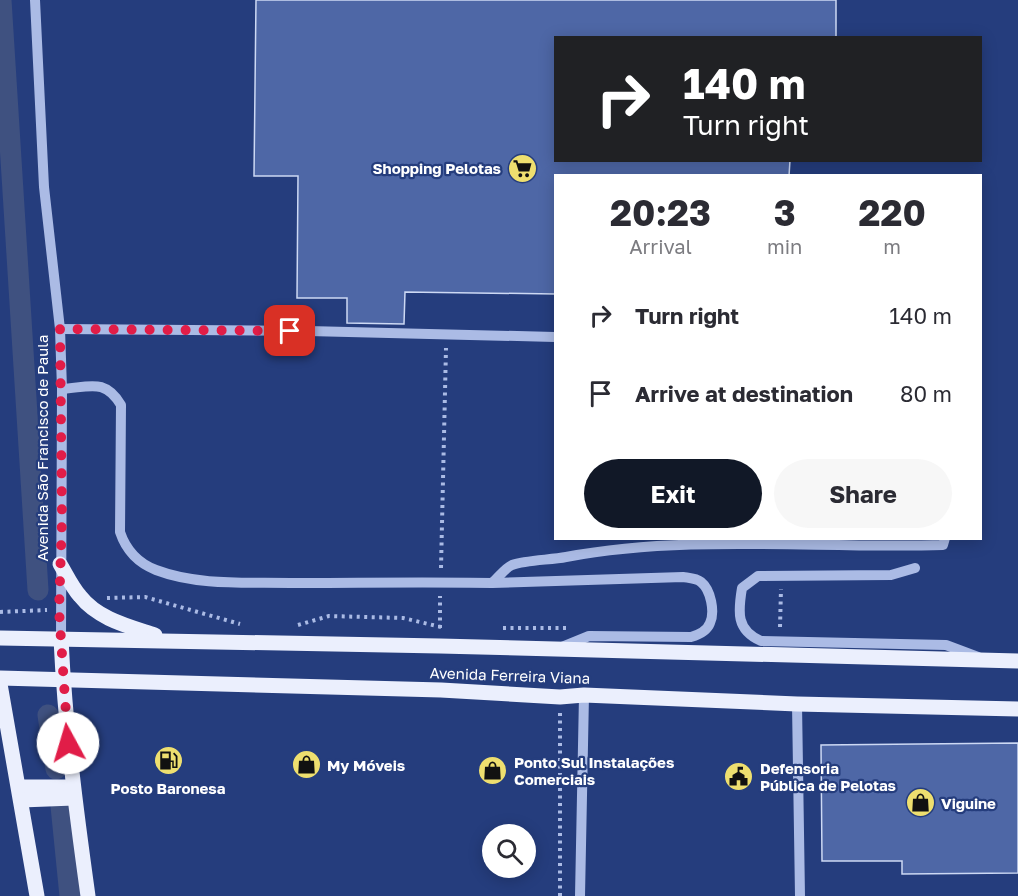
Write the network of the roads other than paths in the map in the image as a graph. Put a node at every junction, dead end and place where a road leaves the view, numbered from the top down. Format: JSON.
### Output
{"nodes":[{"id":1,"x":35,"y":0,"type":"edge"},
{"id":2,"x":60,"y":329,"type":"junction"},
{"id":3,"x":554,"y":337,"type":"edge"},
{"id":4,"x":62,"y":389,"type":"junction"},
{"id":5,"x":944,"y":540,"type":"edge"},
{"id":6,"x":60,"y":564,"type":"junction"},
{"id":7,"x":915,"y":568,"type":"dead end"},
{"id":8,"x":492,"y":583,"type":"junction"},
{"id":9,"x":0,"y":638,"type":"edge"},
{"id":10,"x":61,"y":639,"type":"junction"},
{"id":11,"x":169,"y":640,"type":"junction"},
{"id":12,"x":553,"y":650,"type":"junction"},
{"id":13,"x":990,"y":661,"type":"junction"},
{"id":14,"x":1018,"y":661,"type":"edge"},
{"id":15,"x":0,"y":678,"type":"edge"},
{"id":16,"x":63,"y":681,"type":"junction"},
{"id":17,"x":0,"y":684,"type":"edge"},
{"id":18,"x":584,"y":696,"type":"junction"},
{"id":19,"x":796,"y":704,"type":"junction"},
{"id":20,"x":1018,"y":709,"type":"edge"},
{"id":21,"x":20,"y":793,"type":"junction"},
{"id":22,"x":73,"y":793,"type":"junction"},
{"id":23,"x":37,"y":896,"type":"edge"},
{"id":24,"x":88,"y":896,"type":"edge"},
{"id":25,"x":580,"y":896,"type":"edge"},
{"id":26,"x":800,"y":896,"type":"edge"}],
"edges":[{"from":1,"to":2,"type":"street","name":"Avenida São Francisco de Paula"},
{"from":2,"to":3,"type":"street"},
{"from":2,"to":4,"type":"street","name":"Avenida São Francisco de Paula"},
{"from":4,"to":6,"type":"street","name":"Avenida São Francisco de Paula"},
{"from":4,"to":8,"type":"street"},
{"from":5,"to":8,"type":"street"},
{"from":6,"to":10,"type":"street","name":"Avenida São Francisco de Paula"},
{"from":6,"to":11,"type":"main road"},
{"from":7,"to":13,"type":"street"},
{"from":8,"to":12,"type":"street"},
{"from":9,"to":10,"type":"main road","name":"Avenida Ferreira Viana"},
{"from":10,"to":11,"type":"main road","name":"Avenida Ferreira Viana"},
{"from":10,"to":16,"type":"main road","name":"Avenida São Francisco de Paula"},
{"from":11,"to":12,"type":"main road","name":"Avenida Ferreira Viana"},
{"from":12,"to":13,"type":"main road","name":"Avenida Ferreira Viana"},
{"from":13,"to":14,"type":"main road","name":"Avenida Ferreira Viana"},
{"from":15,"to":16,"type":"main road","name":"Avenida Ferreira Viana"},
{"from":16,"to":18,"type":"main road","name":"Avenida Ferreira Viana"},
{"from":16,"to":22,"type":"main road","name":"Avenida São Francisco de Paula"},
{"from":17,"to":21,"type":"main road"},
{"from":18,"to":19,"type":"main road","name":"Avenida Ferreira Viana"},
{"from":18,"to":25,"type":"street"},
{"from":19,"to":20,"type":"main road","name":"Avenida Ferreira Viana"},
{"from":19,"to":26,"type":"street"},
{"from":21,"to":22,"type":"main road"},
{"from":21,"to":23,"type":"main road"},
{"from":22,"to":24,"type":"main road","name":"Avenida São Francisco de Paula"}]}
